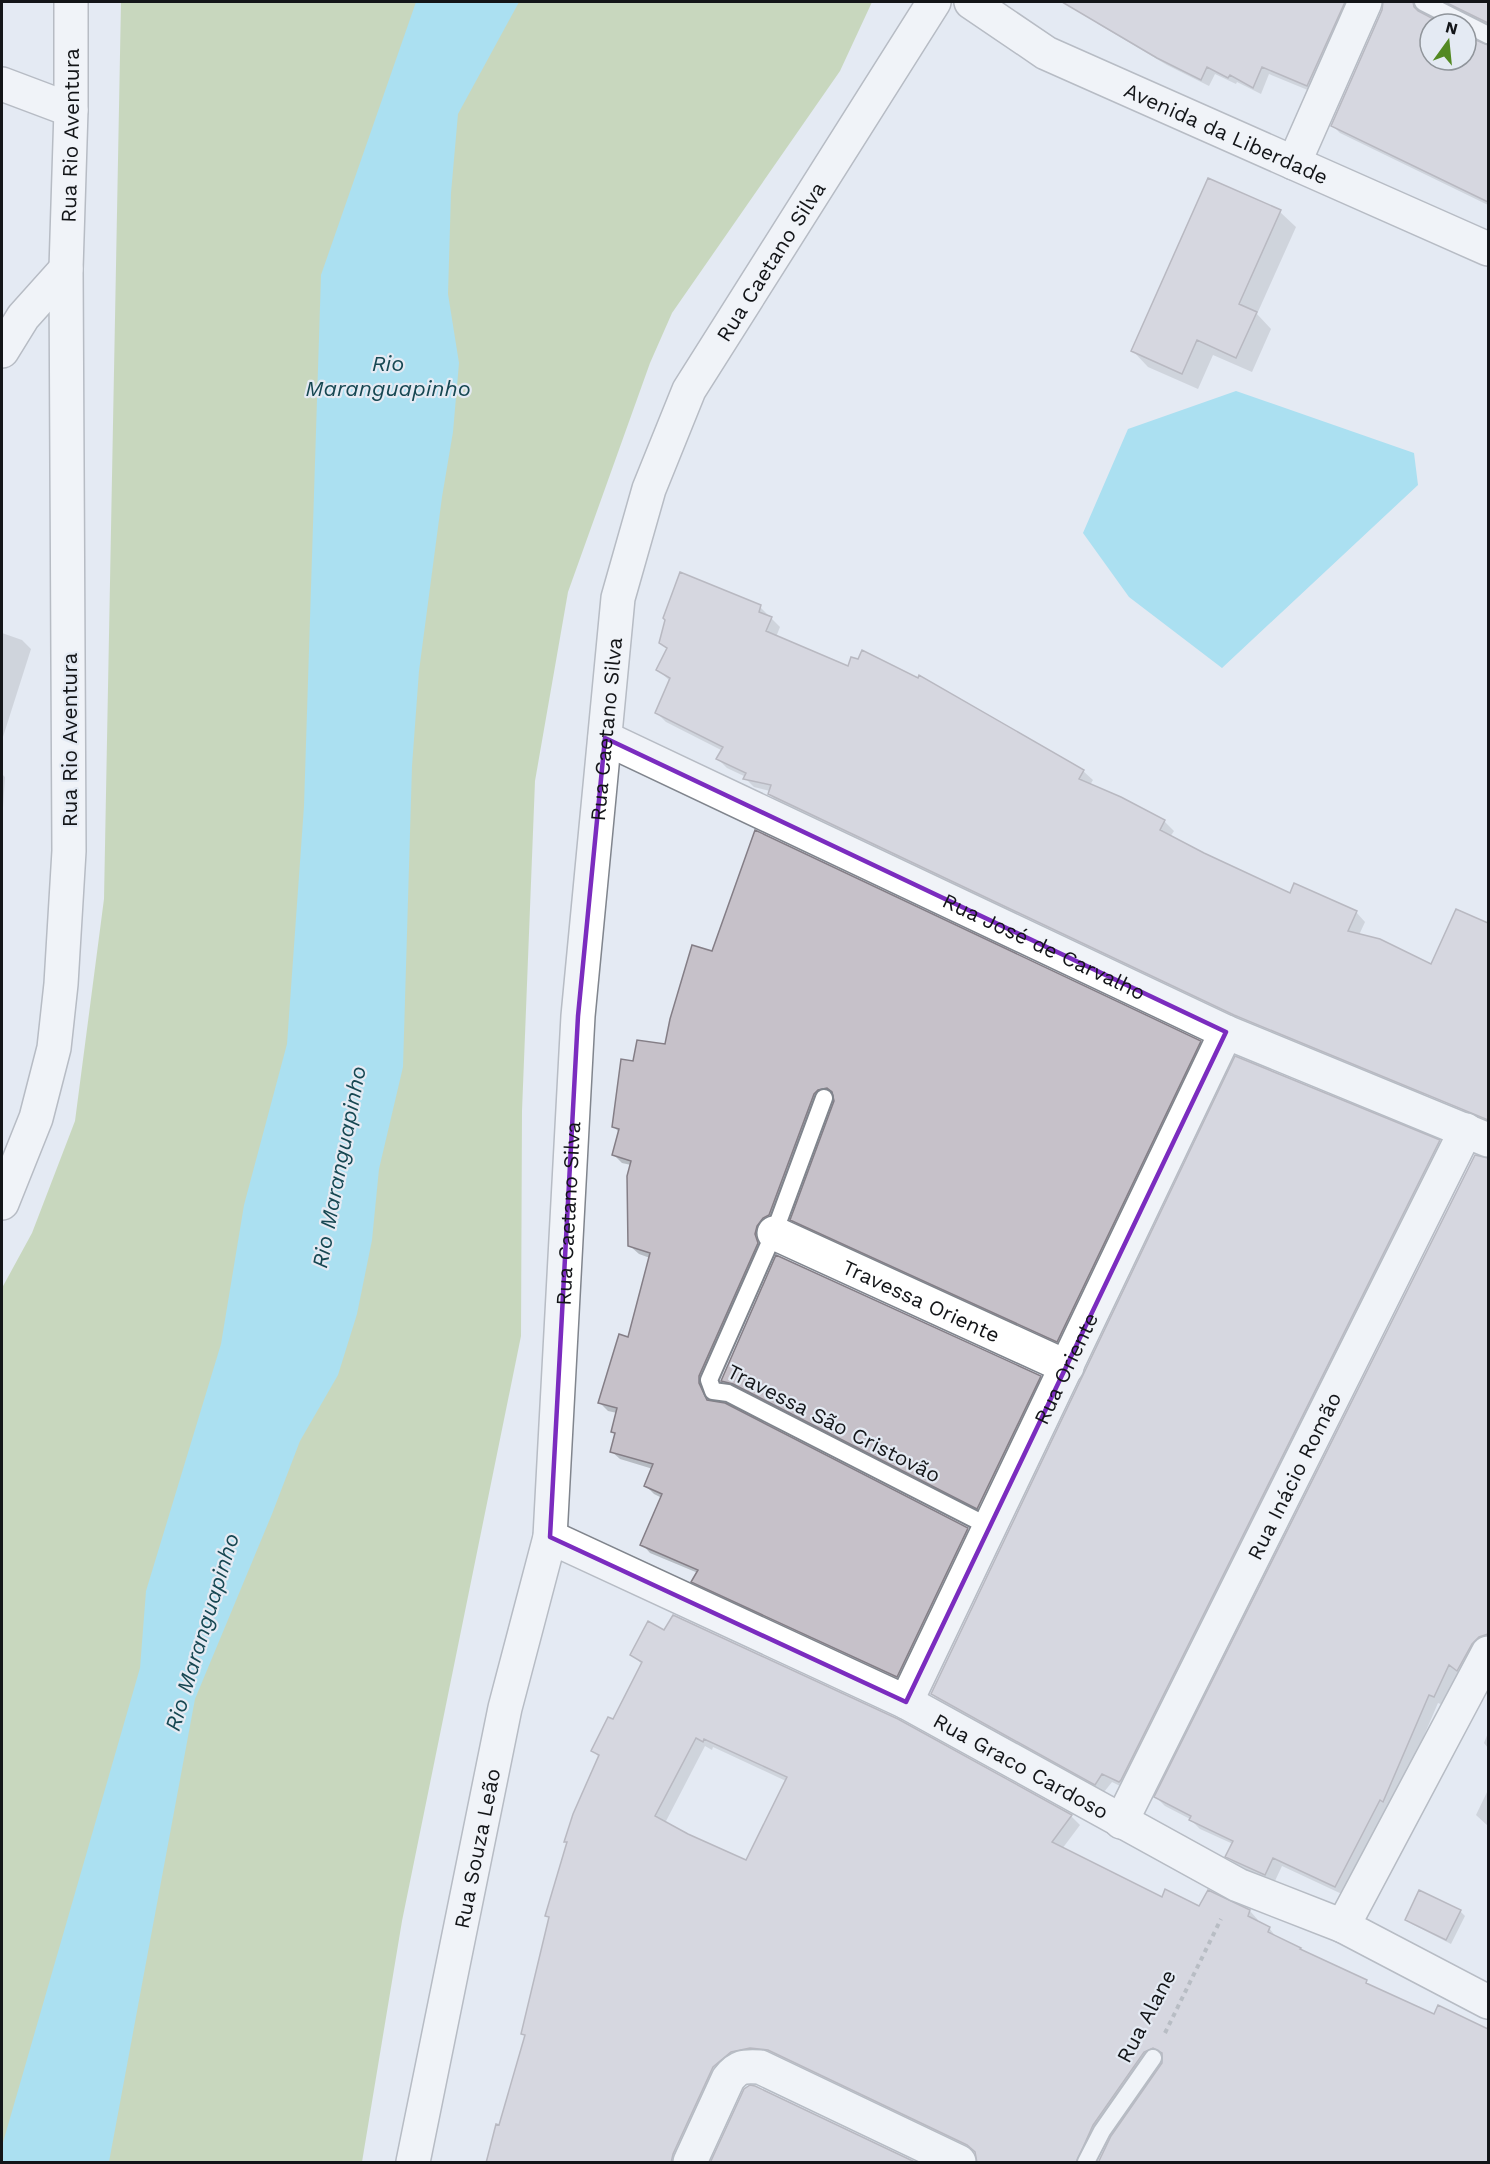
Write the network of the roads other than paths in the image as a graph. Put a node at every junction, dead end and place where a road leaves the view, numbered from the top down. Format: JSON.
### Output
{"nodes":[{"id":1,"x":71,"y":2,"type":"edge"},
{"id":2,"x":934,"y":2,"type":"edge"},
{"id":3,"x":972,"y":2,"type":"edge"},
{"id":4,"x":1365,"y":2,"type":"edge"},
{"id":5,"x":1424,"y":2,"type":"edge"},
{"id":6,"x":1488,"y":35,"type":"edge"},
{"id":7,"x":2,"y":84,"type":"edge"},
{"id":8,"x":71,"y":111,"type":"junction"},
{"id":9,"x":1294,"y":163,"type":"junction"},
{"id":10,"x":1488,"y":248,"type":"edge"},
{"id":11,"x":66,"y":268,"type":"junction"},
{"id":12,"x":2,"y":351,"type":"edge"},
{"id":13,"x":605,"y":738,"type":"junction"},
{"id":14,"x":1226,"y":1032,"type":"junction"},
{"id":15,"x":824,"y":1098,"type":"dead end"},
{"id":16,"x":1477,"y":1135,"type":"edge"},
{"id":17,"x":2,"y":1203,"type":"edge"},
{"id":18,"x":774,"y":1233,"type":"junction"},
{"id":19,"x":1067,"y":1367,"type":"junction"},
{"id":20,"x":990,"y":1527,"type":"junction"},
{"id":21,"x":550,"y":1538,"type":"junction"},
{"id":22,"x":1488,"y":1653,"type":"edge"},
{"id":23,"x":906,"y":1702,"type":"junction"},
{"id":24,"x":1121,"y":1822,"type":"junction"},
{"id":25,"x":1342,"y":1926,"type":"junction"},
{"id":26,"x":1488,"y":2002,"type":"edge"},
{"id":27,"x":1153,"y":2058,"type":"road end"},
{"id":28,"x":413,"y":2163,"type":"edge"},
{"id":29,"x":690,"y":2163,"type":"edge"},
{"id":30,"x":959,"y":2163,"type":"edge"},
{"id":31,"x":1086,"y":2163,"type":"edge"}],
"edges":[{"from":1,"to":8,"type":"street","name":"Rua Rio Aventura"},
{"from":2,"to":13,"type":"street","name":"Rua Caetano Silva"},
{"from":3,"to":9,"type":"street","name":"Avenida da Liberdade"},
{"from":4,"to":9,"type":"street"},
{"from":5,"to":6,"type":"lane"},
{"from":7,"to":8,"type":"street"},
{"from":8,"to":11,"type":"street","name":"Rua Rio Aventura"},
{"from":9,"to":10,"type":"street","name":"Avenida da Liberdade"},
{"from":11,"to":12,"type":"street"},
{"from":11,"to":17,"type":"street","name":"Rua Rio Aventura"},
{"from":13,"to":14,"type":"street","name":"Rua José de Carvalho"},
{"from":13,"to":21,"type":"street","name":"Rua Caetano Silva"},
{"from":14,"to":16,"type":"street","name":"Rua José de Carvalho"},
{"from":14,"to":19,"type":"street","name":"Rua Oriente"},
{"from":15,"to":18,"type":"lane","name":"Travessa São Cristovão"},
{"from":16,"to":24,"type":"street","name":"Rua Inácio Romão"},
{"from":18,"to":19,"type":"street","name":"Travessa Oriente"},
{"from":18,"to":20,"type":"lane","name":"Travessa São Cristovão"},
{"from":19,"to":20,"type":"street","name":"Rua Oriente"},
{"from":20,"to":23,"type":"street","name":"Rua Oriente"},
{"from":21,"to":23,"type":"street","name":"Rua Graco Cardoso"},
{"from":21,"to":28,"type":"street","name":"Rua Souza Leão"},
{"from":22,"to":25,"type":"street"},
{"from":23,"to":24,"type":"street","name":"Rua Graco Cardoso"},
{"from":24,"to":25,"type":"street","name":"Rua Graco Cardoso"},
{"from":25,"to":26,"type":"street","name":"Rua Graco Cardoso"},
{"from":27,"to":31,"type":"lane","name":"Rua Alane"},
{"from":29,"to":30,"type":"street"}]}
